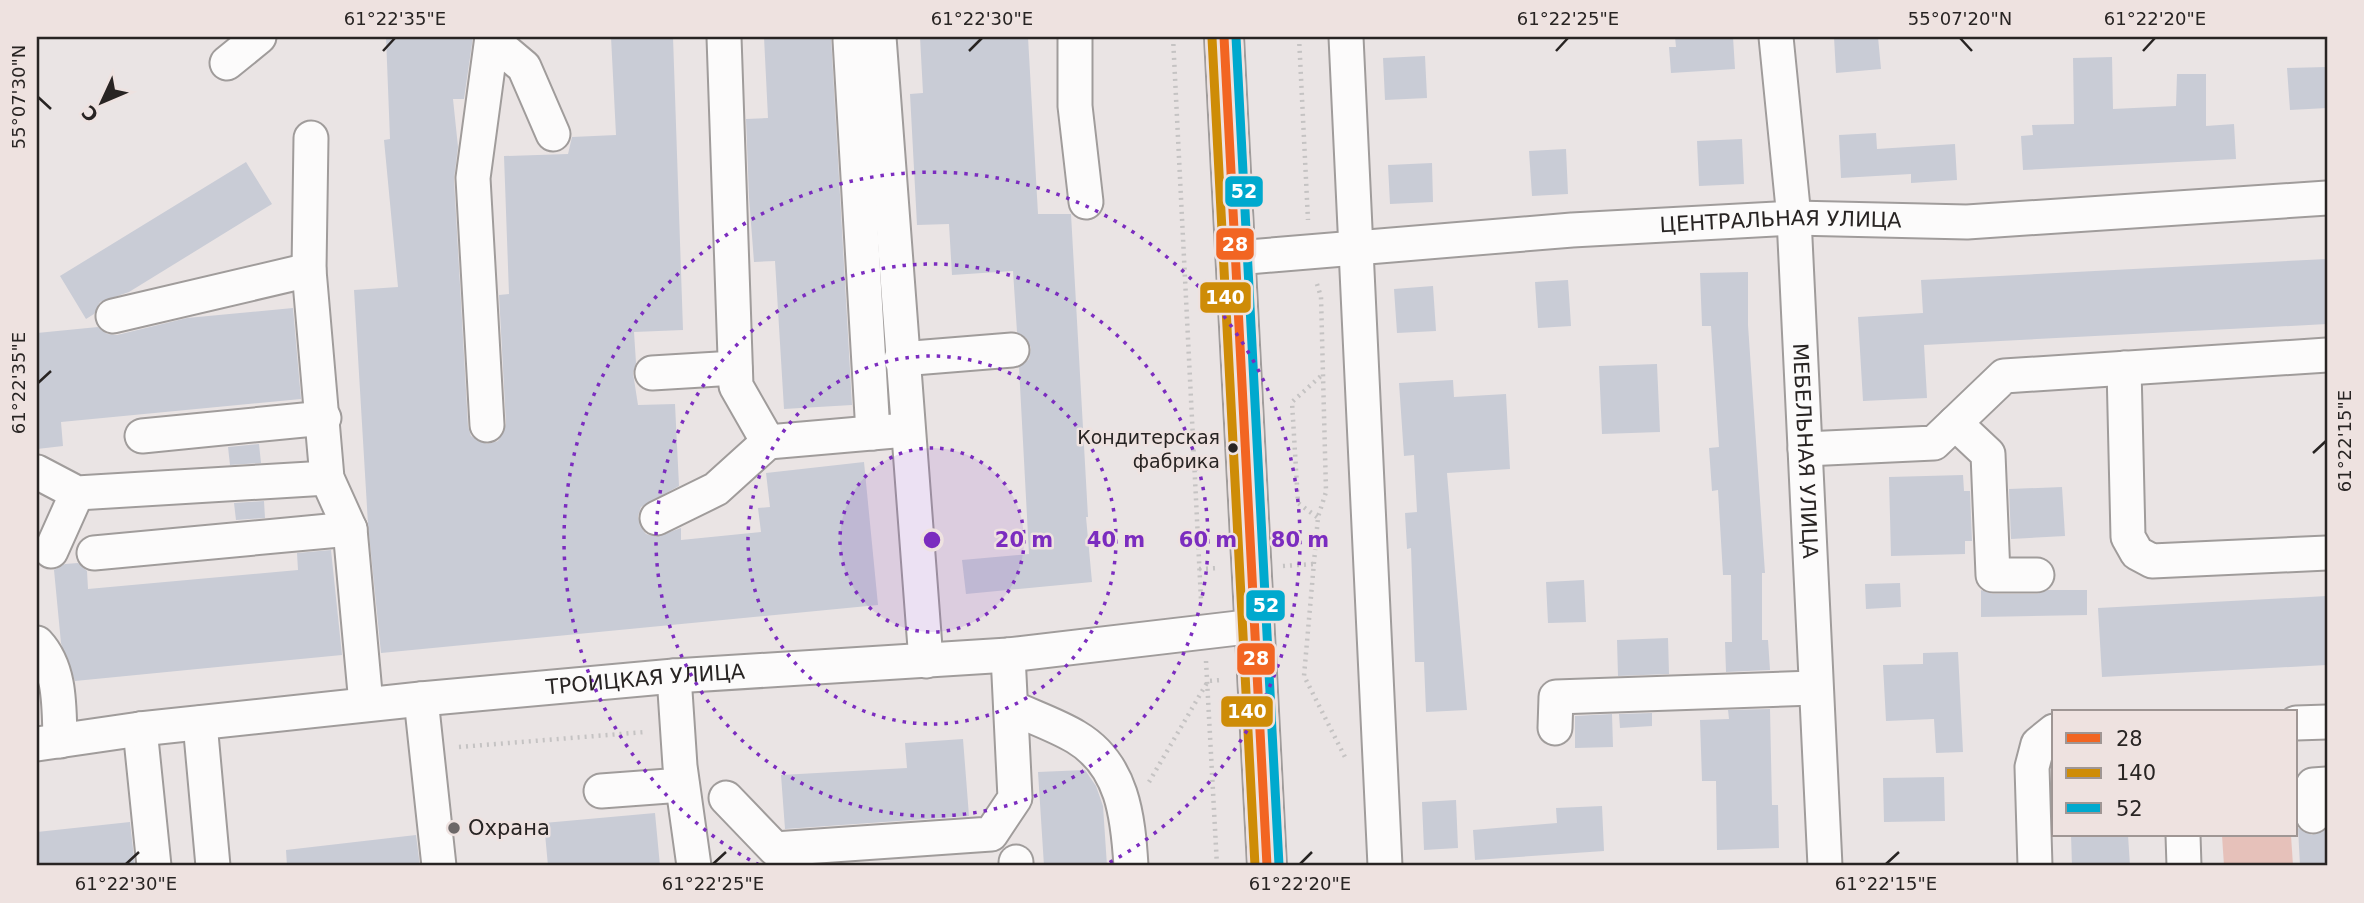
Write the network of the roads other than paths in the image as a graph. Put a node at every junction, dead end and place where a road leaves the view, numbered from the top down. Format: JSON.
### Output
{"nodes":[{"id":1,"x":259,"y":37,"type":"edge"},
{"id":2,"x":724,"y":37,"type":"edge"},
{"id":3,"x":1075,"y":37,"type":"edge"},
{"id":4,"x":1224,"y":37,"type":"edge"},
{"id":5,"x":1346,"y":37,"type":"edge"},
{"id":6,"x":1776,"y":37,"type":"edge"},
{"id":7,"x":492,"y":38,"type":"edge"},
{"id":8,"x":865,"y":38,"type":"edge"},
{"id":9,"x":227,"y":63,"type":"dead end"},
{"id":10,"x":553,"y":134,"type":"dead end"},
{"id":11,"x":311,"y":138,"type":"dead end"},
{"id":12,"x":2327,"y":198,"type":"edge"},
{"id":13,"x":1086,"y":202,"type":"dead end"},
{"id":14,"x":1794,"y":218,"type":"junction"},
{"id":15,"x":1355,"y":251,"type":"junction"},
{"id":16,"x":1236,"y":258,"type":"junction"},
{"id":17,"x":309,"y":270,"type":"junction"},
{"id":18,"x":113,"y":316,"type":"dead end"},
{"id":19,"x":1012,"y":350,"type":"dead end"},
{"id":20,"x":2327,"y":355,"type":"edge"},
{"id":21,"x":901,"y":359,"type":"junction"},
{"id":22,"x":735,"y":368,"type":"junction"},
{"id":23,"x":2124,"y":368,"type":"junction"},
{"id":24,"x":652,"y":373,"type":"dead end"},
{"id":25,"x":324,"y":418,"type":"junction"},
{"id":26,"x":1955,"y":423,"type":"junction"},
{"id":27,"x":487,"y":425,"type":"dead end"},
{"id":28,"x":906,"y":430,"type":"junction"},
{"id":29,"x":873,"y":433,"type":"junction"},
{"id":30,"x":142,"y":436,"type":"dead end"},
{"id":31,"x":768,"y":442,"type":"junction"},
{"id":32,"x":1805,"y":449,"type":"junction"},
{"id":33,"x":37,"y":472,"type":"edge"},
{"id":34,"x":327,"y":478,"type":"junction"},
{"id":35,"x":77,"y":493,"type":"junction"},
{"id":36,"x":657,"y":518,"type":"dead end"},
{"id":37,"x":350,"y":528,"type":"junction"},
{"id":38,"x":51,"y":551,"type":"dead end"},
{"id":39,"x":94,"y":553,"type":"dead end"},
{"id":40,"x":2327,"y":553,"type":"edge"},
{"id":41,"x":2037,"y":575,"type":"dead end"},
{"id":42,"x":1255,"y":626,"type":"junction"},
{"id":43,"x":37,"y":643,"type":"edge"},
{"id":44,"x":1008,"y":655,"type":"junction"},
{"id":45,"x":926,"y":661,"type":"junction"},
{"id":46,"x":674,"y":676,"type":"junction"},
{"id":47,"x":1814,"y":688,"type":"junction"},
{"id":48,"x":421,"y":699,"type":"junction"},
{"id":49,"x":366,"y":704,"type":"junction"},
{"id":50,"x":1011,"y":708,"type":"junction"},
{"id":51,"x":2327,"y":722,"type":"edge"},
{"id":52,"x":200,"y":723,"type":"junction"},
{"id":53,"x":2298,"y":723,"type":"edge"},
{"id":54,"x":1555,"y":727,"type":"dead end"},
{"id":55,"x":140,"y":729,"type":"junction"},
{"id":56,"x":2052,"y":733,"type":"edge"},
{"id":57,"x":49,"y":742,"type":"edge"},
{"id":58,"x":2327,"y":784,"type":"edge"},
{"id":59,"x":682,"y":785,"type":"junction"},
{"id":60,"x":600,"y":791,"type":"dead end"},
{"id":61,"x":726,"y":798,"type":"dead end"},
{"id":62,"x":2313,"y":817,"type":"dead end"},
{"id":63,"x":2183,"y":836,"type":"edge"},
{"id":64,"x":154,"y":866,"type":"edge"},
{"id":65,"x":213,"y":866,"type":"edge"},
{"id":66,"x":439,"y":866,"type":"edge"},
{"id":67,"x":694,"y":866,"type":"edge"},
{"id":68,"x":1131,"y":866,"type":"edge"},
{"id":69,"x":1267,"y":866,"type":"edge"},
{"id":70,"x":1385,"y":866,"type":"edge"},
{"id":71,"x":1825,"y":866,"type":"edge"},
{"id":72,"x":2035,"y":866,"type":"edge"},
{"id":73,"x":2184,"y":866,"type":"edge"}],
"edges":[{"from":1,"to":9,"type":"street"},
{"from":2,"to":22,"type":"street"},
{"from":3,"to":13,"type":"street"},
{"from":4,"to":16,"type":"main road"},
{"from":5,"to":15,"type":"street"},
{"from":6,"to":14,"type":"street","name":"МЕБЕЛЬНАЯ УЛИЦА"},
{"from":7,"to":10,"type":"street"},
{"from":7,"to":27,"type":"street"},
{"from":8,"to":21,"type":"street"},
{"from":8,"to":29,"type":"street"},
{"from":11,"to":17,"type":"street"},
{"from":12,"to":14,"type":"street","name":"ЦЕНТРАЛЬНАЯ УЛИЦА"},
{"from":14,"to":15,"type":"street","name":"ЦЕНТРАЛЬНАЯ УЛИЦА"},
{"from":14,"to":32,"type":"street","name":"МЕБЕЛЬНАЯ УЛИЦА"},
{"from":15,"to":16,"type":"street","name":"ЦЕНТРАЛЬНАЯ УЛИЦА"},
{"from":15,"to":70,"type":"street"},
{"from":16,"to":42,"type":"main road"},
{"from":17,"to":18,"type":"street"},
{"from":17,"to":25,"type":"street"},
{"from":19,"to":21,"type":"street"},
{"from":20,"to":23,"type":"street"},
{"from":21,"to":28,"type":"street"},
{"from":22,"to":24,"type":"street"},
{"from":22,"to":31,"type":"street"},
{"from":23,"to":26,"type":"street"},
{"from":23,"to":40,"type":"street"},
{"from":25,"to":30,"type":"street"},
{"from":25,"to":34,"type":"street"},
{"from":26,"to":32,"type":"street"},
{"from":26,"to":41,"type":"street"},
{"from":28,"to":29,"type":"street"},
{"from":28,"to":45,"type":"street"},
{"from":29,"to":31,"type":"street"},
{"from":31,"to":36,"type":"street"},
{"from":32,"to":47,"type":"street","name":"МЕБЕЛЬНАЯ УЛИЦА"},
{"from":33,"to":35,"type":"street"},
{"from":34,"to":35,"type":"street"},
{"from":34,"to":37,"type":"street"},
{"from":35,"to":38,"type":"street"},
{"from":37,"to":39,"type":"street"},
{"from":37,"to":49,"type":"street"},
{"from":42,"to":44,"type":"street","name":"ТРОИЦКАЯ УЛИЦА"},
{"from":42,"to":69,"type":"main road"},
{"from":43,"to":57,"type":"street"},
{"from":44,"to":45,"type":"street","name":"ТРОИЦКАЯ УЛИЦА"},
{"from":44,"to":50,"type":"street"},
{"from":45,"to":46,"type":"street","name":"ТРОИЦКАЯ УЛИЦА"},
{"from":46,"to":48,"type":"street","name":"ТРОИЦКАЯ УЛИЦА"},
{"from":46,"to":59,"type":"street"},
{"from":47,"to":54,"type":"street"},
{"from":47,"to":71,"type":"street","name":"МЕБЕЛЬНАЯ УЛИЦА"},
{"from":48,"to":49,"type":"street","name":"ТРОИЦКАЯ УЛИЦА"},
{"from":48,"to":66,"type":"street"},
{"from":49,"to":52,"type":"street","name":"ТРОИЦКАЯ УЛИЦА"},
{"from":50,"to":61,"type":"street"},
{"from":50,"to":68,"type":"street"},
{"from":51,"to":53,"type":"street"},
{"from":52,"to":55,"type":"street","name":"ТРОИЦКАЯ УЛИЦА"},
{"from":52,"to":65,"type":"street"},
{"from":55,"to":57,"type":"street","name":"ТРОИЦКАЯ УЛИЦА"},
{"from":55,"to":64,"type":"street"},
{"from":56,"to":72,"type":"street"},
{"from":58,"to":62,"type":"street"},
{"from":59,"to":60,"type":"street"},
{"from":59,"to":67,"type":"street"},
{"from":63,"to":73,"type":"street"}]}
